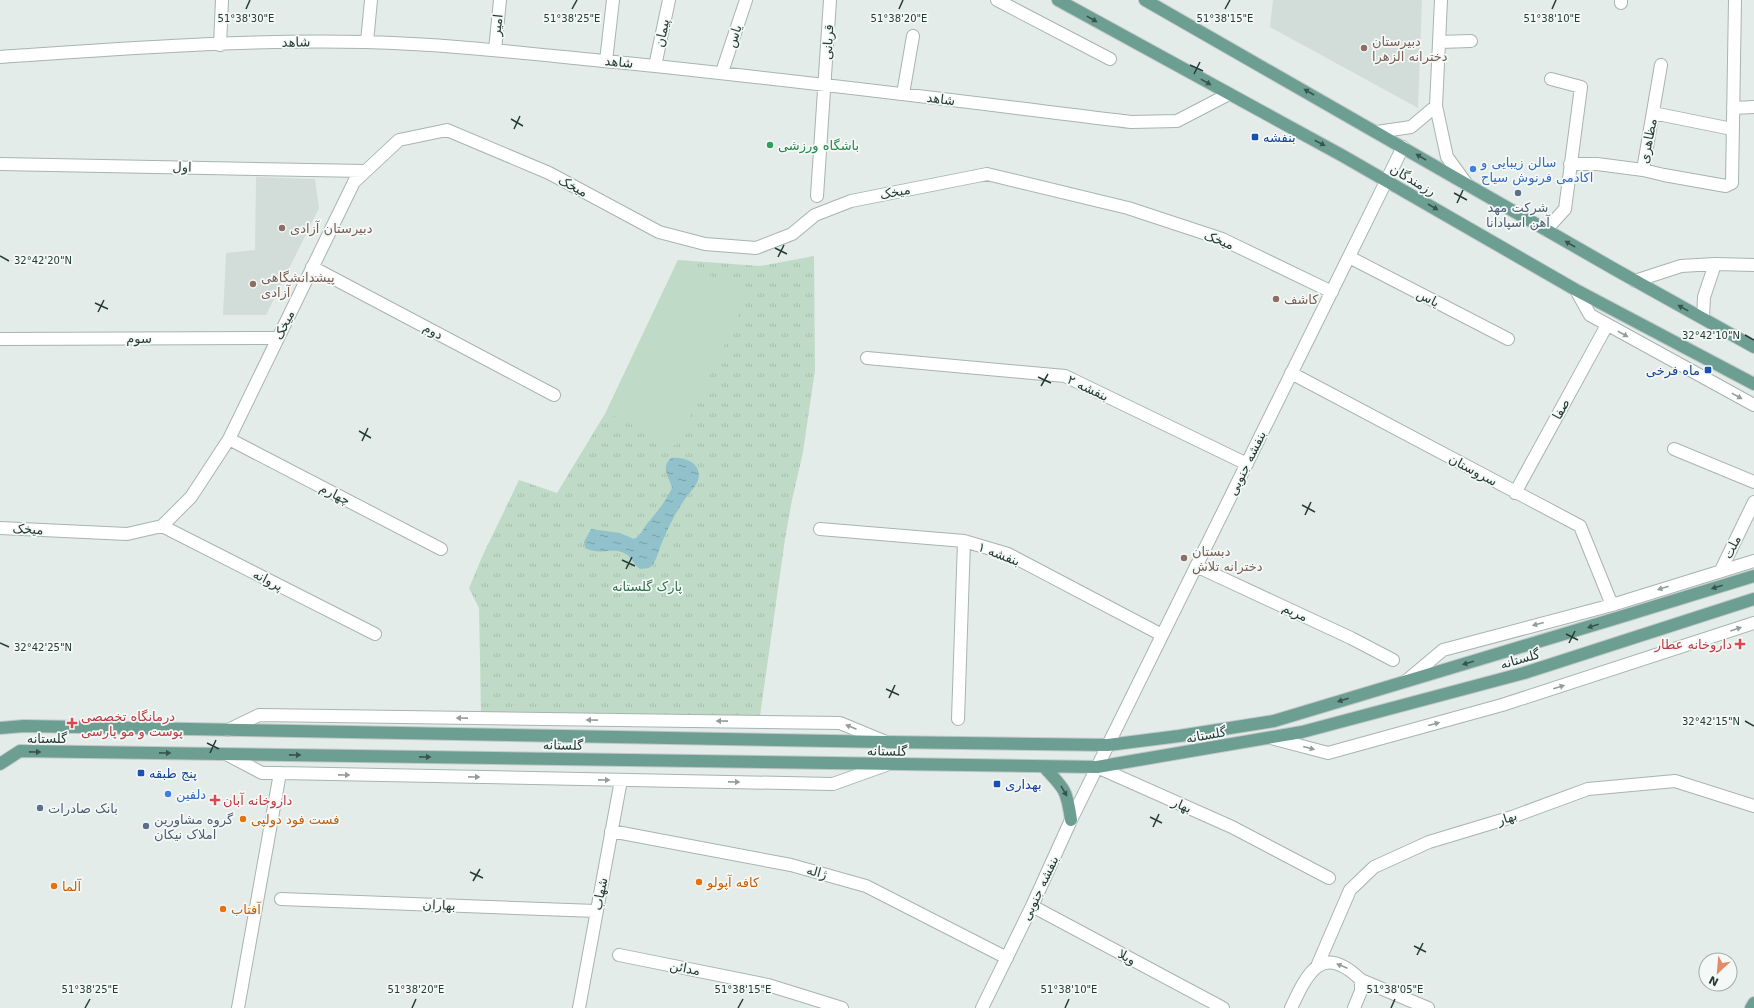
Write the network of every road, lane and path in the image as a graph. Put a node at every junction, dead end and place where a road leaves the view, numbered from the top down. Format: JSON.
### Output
{"nodes":[{"id":1,"x":222,"y":0,"type":"edge"},
{"id":2,"x":371,"y":0,"type":"edge"},
{"id":3,"x":500,"y":0,"type":"edge"},
{"id":4,"x":613,"y":0,"type":"edge"},
{"id":5,"x":669,"y":0,"type":"edge"},
{"id":6,"x":746,"y":0,"type":"edge"},
{"id":7,"x":830,"y":0,"type":"edge"},
{"id":8,"x":998,"y":0,"type":"edge"},
{"id":9,"x":1058,"y":0,"type":"edge"},
{"id":10,"x":1145,"y":0,"type":"edge"},
{"id":11,"x":1441,"y":0,"type":"edge"},
{"id":12,"x":1734,"y":0,"type":"edge"},
{"id":13,"x":913,"y":36,"type":"dead end"},
{"id":14,"x":1471,"y":41,"type":"dead end"},
{"id":15,"x":366,"y":42,"type":"junction"},
{"id":16,"x":1439,"y":42,"type":"junction"},
{"id":17,"x":220,"y":45,"type":"junction"},
{"id":18,"x":494,"y":50,"type":"junction"},
{"id":19,"x":0,"y":56,"type":"edge"},
{"id":20,"x":1110,"y":59,"type":"dead end"},
{"id":21,"x":606,"y":61,"type":"junction"},
{"id":22,"x":1660,"y":65,"type":"dead end"},
{"id":23,"x":655,"y":66,"type":"junction"},
{"id":24,"x":722,"y":72,"type":"junction"},
{"id":25,"x":1551,"y":79,"type":"dead end"},
{"id":26,"x":825,"y":85,"type":"junction"},
{"id":27,"x":903,"y":94,"type":"junction"},
{"id":28,"x":1229,"y":94,"type":"junction"},
{"id":29,"x":1436,"y":106,"type":"junction"},
{"id":30,"x":1754,"y":107,"type":"edge"},
{"id":31,"x":1733,"y":108,"type":"junction"},
{"id":32,"x":1653,"y":113,"type":"junction"},
{"id":33,"x":1732,"y":129,"type":"junction"},
{"id":34,"x":1377,"y":132,"type":"junction"},
{"id":35,"x":1403,"y":147,"type":"junction"},
{"id":36,"x":0,"y":164,"type":"edge"},
{"id":37,"x":1570,"y":164,"type":"junction"},
{"id":38,"x":1643,"y":170,"type":"junction"},
{"id":39,"x":364,"y":171,"type":"junction"},
{"id":40,"x":1386,"y":180,"type":"junction"},
{"id":41,"x":1466,"y":183,"type":"junction"},
{"id":42,"x":818,"y":196,"type":"dead end"},
{"id":43,"x":1546,"y":230,"type":"junction"},
{"id":44,"x":1349,"y":257,"type":"junction"},
{"id":45,"x":1715,"y":264,"type":"junction"},
{"id":46,"x":1754,"y":265,"type":"edge"},
{"id":47,"x":312,"y":267,"type":"junction"},
{"id":48,"x":1635,"y":281,"type":"junction"},
{"id":49,"x":1576,"y":290,"type":"junction"},
{"id":50,"x":1332,"y":292,"type":"junction"},
{"id":51,"x":1703,"y":318,"type":"junction"},
{"id":52,"x":1607,"y":325,"type":"junction"},
{"id":53,"x":278,"y":338,"type":"junction"},
{"id":54,"x":1508,"y":338,"type":"dead end"},
{"id":55,"x":0,"y":339,"type":"edge"},
{"id":56,"x":1752,"y":345,"type":"edge"},
{"id":57,"x":867,"y":358,"type":"dead end"},
{"id":58,"x":1291,"y":373,"type":"junction"},
{"id":59,"x":1754,"y":384,"type":"edge"},
{"id":60,"x":554,"y":395,"type":"dead end"},
{"id":61,"x":1754,"y":405,"type":"edge"},
{"id":62,"x":229,"y":438,"type":"junction"},
{"id":63,"x":1674,"y":449,"type":"dead end"},
{"id":64,"x":1247,"y":464,"type":"junction"},
{"id":65,"x":1754,"y":482,"type":"edge"},
{"id":66,"x":1515,"y":493,"type":"junction"},
{"id":67,"x":1754,"y":502,"type":"edge"},
{"id":68,"x":162,"y":526,"type":"junction"},
{"id":69,"x":0,"y":528,"type":"edge"},
{"id":70,"x":820,"y":529,"type":"dead end"},
{"id":71,"x":964,"y":541,"type":"junction"},
{"id":72,"x":441,"y":548,"type":"dead end"},
{"id":73,"x":1754,"y":561,"type":"edge"},
{"id":74,"x":1196,"y":566,"type":"junction"},
{"id":75,"x":1721,"y":570,"type":"junction"},
{"id":76,"x":1754,"y":576,"type":"edge"},
{"id":77,"x":1754,"y":598,"type":"edge"},
{"id":78,"x":1612,"y":605,"type":"junction"},
{"id":79,"x":1754,"y":623,"type":"edge"},
{"id":80,"x":375,"y":634,"type":"dead end"},
{"id":81,"x":1162,"y":634,"type":"junction"},
{"id":82,"x":1393,"y":660,"type":"dead end"},
{"id":83,"x":1406,"y":681,"type":"junction"},
{"id":84,"x":958,"y":719,"type":"dead end"},
{"id":85,"x":0,"y":728,"type":"edge"},
{"id":86,"x":228,"y":730,"type":"junction"},
{"id":87,"x":1271,"y":738,"type":"junction"},
{"id":88,"x":887,"y":742,"type":"junction"},
{"id":89,"x":1108,"y":745,"type":"junction"},
{"id":90,"x":226,"y":754,"type":"junction"},
{"id":91,"x":0,"y":764,"type":"edge"},
{"id":92,"x":886,"y":765,"type":"junction"},
{"id":93,"x":1097,"y":767,"type":"junction"},
{"id":94,"x":1045,"y":768,"type":"junction"},
{"id":95,"x":280,"y":774,"type":"junction"},
{"id":96,"x":621,"y":780,"type":"junction"},
{"id":97,"x":1754,"y":806,"type":"edge"},
{"id":98,"x":1071,"y":820,"type":"junction"},
{"id":99,"x":611,"y":831,"type":"junction"},
{"id":100,"x":1329,"y":878,"type":"dead end"},
{"id":101,"x":281,"y":899,"type":"dead end"},
{"id":102,"x":1032,"y":906,"type":"junction"},
{"id":103,"x":596,"y":911,"type":"junction"},
{"id":104,"x":619,"y":955,"type":"dead end"},
{"id":105,"x":1007,"y":958,"type":"junction"},
{"id":106,"x":1318,"y":964,"type":"junction"},
{"id":107,"x":1361,"y":980,"type":"junction"},
{"id":108,"x":1754,"y":1003,"type":"edge"},
{"id":109,"x":238,"y":1008,"type":"edge"},
{"id":110,"x":579,"y":1008,"type":"edge"},
{"id":111,"x":842,"y":1008,"type":"edge"},
{"id":112,"x":982,"y":1008,"type":"edge"},
{"id":113,"x":1223,"y":1008,"type":"edge"},
{"id":114,"x":1291,"y":1008,"type":"edge"},
{"id":115,"x":1354,"y":1008,"type":"edge"},
{"id":116,"x":1428,"y":1008,"type":"edge"},
{"id":117,"x":1752,"y":1008,"type":"edge"}],
"edges":[{"from":1,"to":17,"type":"street"},
{"from":2,"to":15,"type":"street"},
{"from":3,"to":18,"type":"street","name":"امیر"},
{"from":4,"to":21,"type":"street"},
{"from":5,"to":23,"type":"street","name":"پیمان"},
{"from":6,"to":24,"type":"street","name":"یاس"},
{"from":7,"to":26,"type":"street","name":"قربانی"},
{"from":8,"to":20,"type":"street"},
{"from":9,"to":28,"type":"main road","name":"رزمندگان","one_way":true},
{"from":34,"to":10,"type":"main road","name":"رزمندگان","one_way":true},
{"from":11,"to":16,"type":"street"},
{"from":12,"to":31,"type":"street"},
{"from":13,"to":27,"type":"street"},
{"from":14,"to":16,"type":"street"},
{"from":15,"to":17,"type":"street","name":"شاهد"},
{"from":15,"to":18,"type":"street","name":"شاهد"},
{"from":16,"to":29,"type":"street"},
{"from":17,"to":19,"type":"street","name":"شاهد"},
{"from":18,"to":21,"type":"street","name":"شاهد"},
{"from":21,"to":23,"type":"street","name":"شاهد"},
{"from":22,"to":32,"type":"street","name":"مظاهری"},
{"from":23,"to":24,"type":"street","name":"شاهد"},
{"from":24,"to":26,"type":"street","name":"شاهد"},
{"from":25,"to":37,"type":"street"},
{"from":26,"to":27,"type":"street","name":"شاهد"},
{"from":26,"to":42,"type":"street","name":"قربانی"},
{"from":27,"to":28,"type":"street","name":"شاهد"},
{"from":28,"to":40,"type":"main road","name":"رزمندگان","one_way":true},
{"from":29,"to":34,"type":"street"},
{"from":29,"to":41,"type":"street"},
{"from":30,"to":31,"type":"street"},
{"from":31,"to":33,"type":"street"},
{"from":32,"to":33,"type":"street"},
{"from":32,"to":38,"type":"street","name":"مظاهری"},
{"from":33,"to":38,"type":"street"},
{"from":34,"to":35,"type":"main road","name":"رزمندگان"},
{"from":35,"to":40,"type":"street","name":"بنفشه جنوبی"},
{"from":41,"to":35,"type":"main road","name":"رزمندگان","one_way":true},
{"from":36,"to":39,"type":"street","name":"اول"},
{"from":37,"to":38,"type":"street","name":"مظاهری"},
{"from":37,"to":43,"type":"street"},
{"from":39,"to":47,"type":"street","name":"میخک"},
{"from":39,"to":50,"type":"street","name":"میخک"},
{"from":40,"to":44,"type":"street","name":"بنفشه جنوبی"},
{"from":40,"to":49,"type":"main road","name":"رزمندگان","one_way":true},
{"from":41,"to":43,"type":"main road","name":"رزمندگان"},
{"from":48,"to":43,"type":"main road","name":"رزمندگان","one_way":true},
{"from":44,"to":50,"type":"street","name":"بنفشه جنوبی"},
{"from":44,"to":54,"type":"street","name":"یاس"},
{"from":45,"to":46,"type":"street"},
{"from":45,"to":48,"type":"street"},
{"from":45,"to":51,"type":"street"},
{"from":47,"to":53,"type":"street","name":"میخک"},
{"from":47,"to":60,"type":"street","name":"دوم"},
{"from":51,"to":48,"type":"main road","name":"رزمندگان","one_way":true},
{"from":49,"to":52,"type":"street"},
{"from":49,"to":59,"type":"main road","name":"رزمندگان"},
{"from":50,"to":58,"type":"street","name":"بنفشه جنوبی"},
{"from":51,"to":56,"type":"main road","name":"رزمندگان"},
{"from":52,"to":61,"type":"street","one_way":true},
{"from":52,"to":66,"type":"street","name":"صفا"},
{"from":53,"to":55,"type":"street","name":"سوم"},
{"from":53,"to":62,"type":"street","name":"میخک"},
{"from":57,"to":64,"type":"street","name":"بنفشه ۲"},
{"from":58,"to":64,"type":"street","name":"بنفشه جنوبی"},
{"from":58,"to":66,"type":"street","name":"سروستان"},
{"from":62,"to":68,"type":"street","name":"میخک"},
{"from":62,"to":72,"type":"street","name":"چهارم"},
{"from":63,"to":65,"type":"street"},
{"from":64,"to":74,"type":"street","name":"بنفشه جنوبی"},
{"from":66,"to":78,"type":"street","name":"سروستان"},
{"from":67,"to":75,"type":"street","name":"ملت"},
{"from":68,"to":69,"type":"street","name":"میخک"},
{"from":68,"to":80,"type":"street","name":"پروانه"},
{"from":70,"to":71,"type":"street","name":"بنفشه ۱"},
{"from":71,"to":81,"type":"street","name":"بنفشه ۱"},
{"from":71,"to":84,"type":"street"},
{"from":73,"to":75,"type":"street"},
{"from":74,"to":81,"type":"street","name":"بنفشه جنوبی"},
{"from":74,"to":82,"type":"street","name":"مریم"},
{"from":75,"to":78,"type":"street","one_way":true},
{"from":76,"to":83,"type":"main road","name":"گلستانه","one_way":true},
{"from":77,"to":87,"type":"main road","name":"گلستانه"},
{"from":78,"to":83,"type":"street","one_way":true},
{"from":87,"to":79,"type":"street","one_way":true},
{"from":81,"to":89,"type":"street","name":"بنفشه جنوبی"},
{"from":83,"to":89,"type":"main road","name":"گلستانه","one_way":true},
{"from":85,"to":86,"type":"main road","name":"گلستانه"},
{"from":86,"to":88,"type":"main road","name":"گلستانه"},
{"from":88,"to":86,"type":"street","one_way":true},
{"from":87,"to":93,"type":"main road","name":"گلستانه"},
{"from":88,"to":89,"type":"main road","name":"گلستانه"},
{"from":89,"to":93,"type":"street","name":"بنفشه جنوبی"},
{"from":91,"to":90,"type":"main road","name":"گلستانه","one_way":true},
{"from":90,"to":92,"type":"main road","name":"گلستانه","one_way":true},
{"from":90,"to":95,"type":"street"},
{"from":92,"to":94,"type":"main road","name":"گلستانه"},
{"from":96,"to":92,"type":"street","one_way":true},
{"from":93,"to":94,"type":"main road","name":"گلستانه"},
{"from":93,"to":98,"type":"street","name":"بنفشه جنوبی"},
{"from":93,"to":100,"type":"street","name":"بهار"},
{"from":94,"to":98,"type":"main road","one_way":true},
{"from":95,"to":96,"type":"street","one_way":true},
{"from":95,"to":109,"type":"street"},
{"from":96,"to":99,"type":"street","name":"شهاب"},
{"from":97,"to":106,"type":"street","name":"بهار"},
{"from":98,"to":102,"type":"street","name":"بنفشه جنوبی"},
{"from":99,"to":103,"type":"street","name":"شهاب"},
{"from":99,"to":105,"type":"street","name":"ژاله"},
{"from":101,"to":103,"type":"street","name":"بهاران"},
{"from":102,"to":105,"type":"street","name":"بنفشه جنوبی"},
{"from":102,"to":113,"type":"street","name":"ویلا"},
{"from":103,"to":110,"type":"street","name":"شهاب"},
{"from":104,"to":111,"type":"street","name":"مدائن"},
{"from":105,"to":112,"type":"street","name":"بنفشه جنوبی"},
{"from":107,"to":106,"type":"street","one_way":true},
{"from":106,"to":114,"type":"street"},
{"from":107,"to":115,"type":"street"},
{"from":107,"to":116,"type":"street"},
{"from":108,"to":117,"type":"main road"}]}
